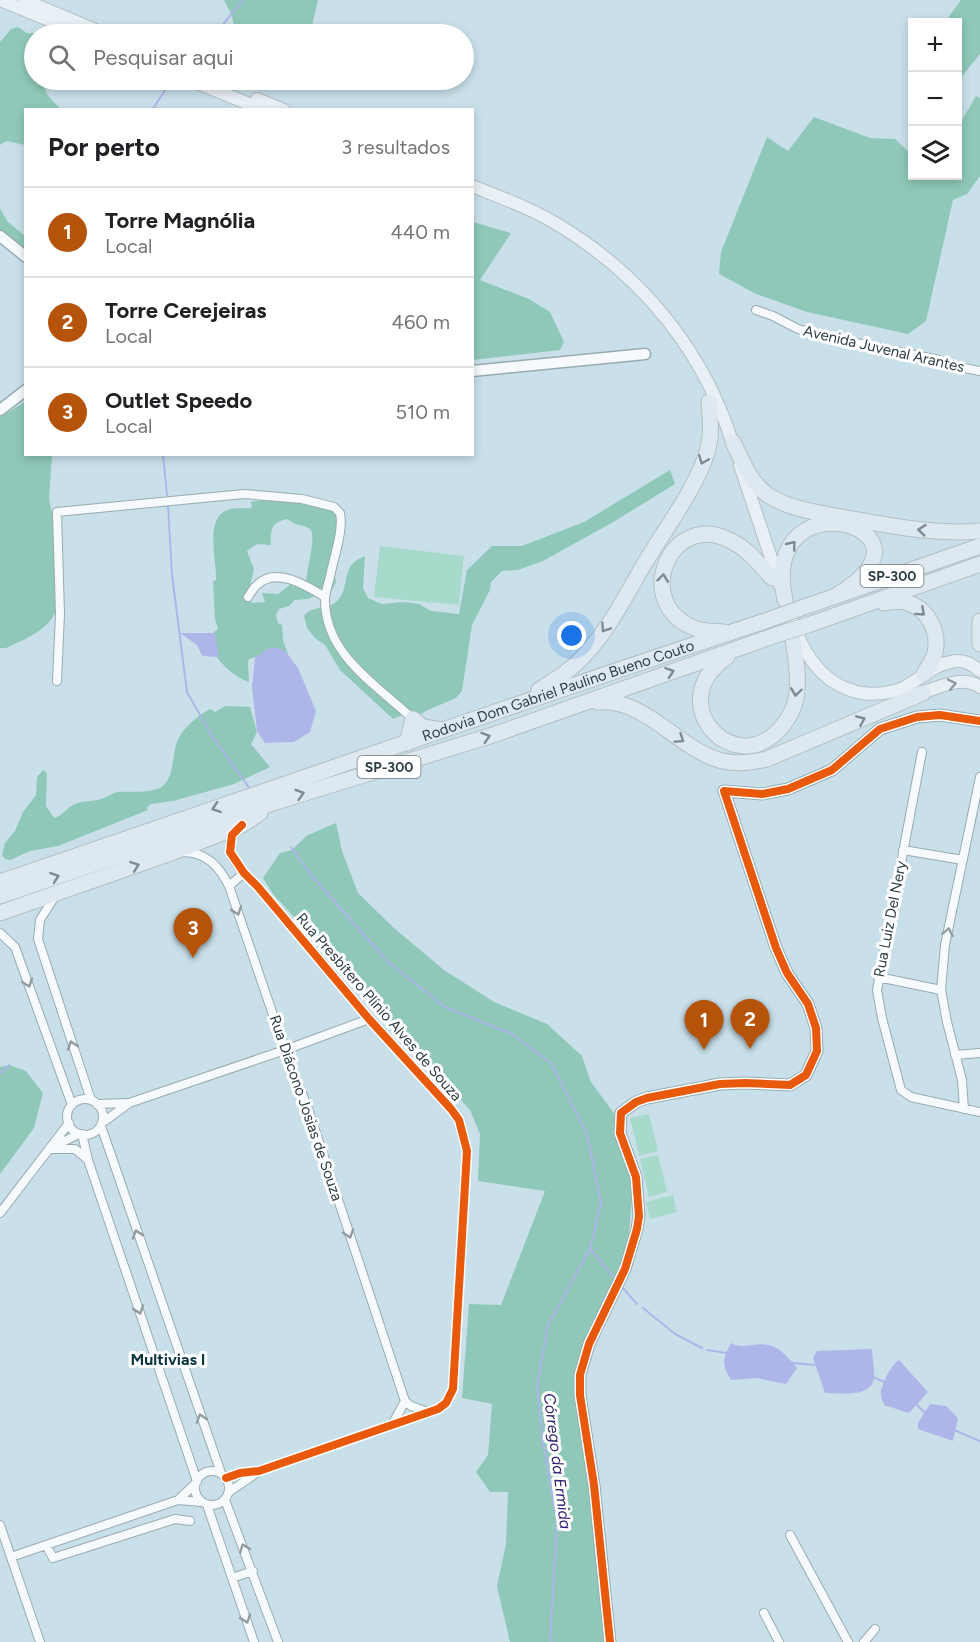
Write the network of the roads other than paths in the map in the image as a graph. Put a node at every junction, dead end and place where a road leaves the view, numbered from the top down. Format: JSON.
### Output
{"nodes":[{"id":1,"x":0,"y":0,"type":"edge"},
{"id":2,"x":24,"y":0,"type":"edge"},
{"id":3,"x":38,"y":3,"type":"edge"},
{"id":4,"x":59,"y":24,"type":"edge"},
{"id":5,"x":83,"y":24,"type":"edge"},
{"id":6,"x":215,"y":90,"type":"edge"},
{"id":7,"x":235,"y":90,"type":"edge"},
{"id":8,"x":259,"y":108,"type":"edge"},
{"id":9,"x":279,"y":108,"type":"edge"},
{"id":10,"x":474,"y":187,"type":"edge"},
{"id":11,"x":474,"y":195,"type":"edge"},
{"id":12,"x":0,"y":236,"type":"edge"},
{"id":13,"x":24,"y":255,"type":"edge"},
{"id":14,"x":756,"y":310,"type":"dead end"},
{"id":15,"x":645,"y":354,"type":"dead end"},
{"id":16,"x":474,"y":371,"type":"edge"},
{"id":17,"x":980,"y":371,"type":"edge"},
{"id":18,"x":24,"y":392,"type":"edge"},
{"id":19,"x":709,"y":402,"type":"junction"},
{"id":20,"x":0,"y":410,"type":"edge"},
{"id":21,"x":732,"y":442,"type":"junction"},
{"id":22,"x":980,"y":531,"type":"edge"},
{"id":23,"x":978,"y":546,"type":"edge"},
{"id":24,"x":980,"y":564,"type":"edge"},
{"id":25,"x":980,"y":570,"type":"edge"},
{"id":26,"x":772,"y":578,"type":"junction"},
{"id":27,"x":898,"y":593,"type":"junction"},
{"id":28,"x":839,"y":594,"type":"junction"},
{"id":29,"x":248,"y":597,"type":"dead end"},
{"id":30,"x":325,"y":597,"type":"junction"},
{"id":31,"x":785,"y":600,"type":"junction"},
{"id":32,"x":846,"y":611,"type":"junction"},
{"id":33,"x":980,"y":621,"type":"edge"},
{"id":34,"x":730,"y":632,"type":"junction"},
{"id":35,"x":784,"y":635,"type":"junction"},
{"id":36,"x":980,"y":644,"type":"edge"},
{"id":37,"x":738,"y":649,"type":"junction"},
{"id":38,"x":980,"y":671,"type":"edge"},
{"id":39,"x":924,"y":674,"type":"junction"},
{"id":40,"x":57,"y":681,"type":"dead end"},
{"id":41,"x":980,"y":687,"type":"edge"},
{"id":42,"x":923,"y":693,"type":"junction"},
{"id":43,"x":521,"y":702,"type":"junction"},
{"id":44,"x":570,"y":707,"type":"junction"},
{"id":45,"x":413,"y":719,"type":"junction"},
{"id":46,"x":979,"y":721,"type":"edge"},
{"id":47,"x":442,"y":730,"type":"junction"},
{"id":48,"x":407,"y":743,"type":"junction"},
{"id":49,"x":922,"y":752,"type":"dead end"},
{"id":50,"x":980,"y":777,"type":"edge"},
{"id":51,"x":276,"y":802,"type":"junction"},
{"id":52,"x":242,"y":825,"type":"junction"},
{"id":53,"x":903,"y":850,"type":"junction"},
{"id":54,"x":171,"y":853,"type":"junction"},
{"id":55,"x":963,"y":860,"type":"junction"},
{"id":56,"x":244,"y":873,"type":"junction"},
{"id":57,"x":0,"y":882,"type":"edge"},
{"id":58,"x":229,"y":886,"type":"junction"},
{"id":59,"x":57,"y":894,"type":"junction"},
{"id":60,"x":0,"y":896,"type":"edge"},
{"id":61,"x":0,"y":913,"type":"edge"},
{"id":62,"x":0,"y":933,"type":"edge"},
{"id":63,"x":878,"y":977,"type":"junction"},
{"id":64,"x":941,"y":990,"type":"junction"},
{"id":65,"x":369,"y":1019,"type":"junction"},
{"id":66,"x":285,"y":1050,"type":"junction"},
{"id":67,"x":980,"y":1053,"type":"edge"},
{"id":68,"x":955,"y":1054,"type":"junction"},
{"id":69,"x":94,"y":1102,"type":"junction"},
{"id":70,"x":129,"y":1103,"type":"junction"},
{"id":71,"x":72,"y":1105,"type":"junction"},
{"id":72,"x":964,"y":1109,"type":"junction"},
{"id":73,"x":980,"y":1112,"type":"edge"},
{"id":74,"x":69,"y":1123,"type":"junction"},
{"id":75,"x":101,"y":1125,"type":"junction"},
{"id":76,"x":81,"y":1134,"type":"junction"},
{"id":77,"x":49,"y":1149,"type":"junction"},
{"id":78,"x":88,"y":1160,"type":"junction"},
{"id":79,"x":0,"y":1213,"type":"edge"},
{"id":80,"x":405,"y":1401,"type":"junction"},
{"id":81,"x":428,"y":1412,"type":"junction"},
{"id":82,"x":392,"y":1425,"type":"junction"},
{"id":83,"x":259,"y":1471,"type":"junction"},
{"id":84,"x":223,"y":1475,"type":"junction"},
{"id":85,"x":196,"y":1483,"type":"junction"},
{"id":86,"x":227,"y":1496,"type":"junction"},
{"id":87,"x":177,"y":1500,"type":"junction"},
{"id":88,"x":204,"y":1503,"type":"junction"},
{"id":89,"x":190,"y":1521,"type":"dead end"},
{"id":90,"x":0,"y":1525,"type":"edge"},
{"id":91,"x":790,"y":1535,"type":"dead end"},
{"id":92,"x":46,"y":1545,"type":"junction"},
{"id":93,"x":11,"y":1557,"type":"junction"},
{"id":94,"x":253,"y":1570,"type":"junction"},
{"id":95,"x":232,"y":1578,"type":"junction"},
{"id":96,"x":764,"y":1613,"type":"dead end"},
{"id":97,"x":876,"y":1629,"type":"dead end"},
{"id":98,"x":40,"y":1642,"type":"edge"},
{"id":99,"x":254,"y":1642,"type":"edge"},
{"id":100,"x":278,"y":1642,"type":"edge"},
{"id":101,"x":610,"y":1642,"type":"edge"},
{"id":102,"x":779,"y":1642,"type":"edge"},
{"id":103,"x":848,"y":1642,"type":"edge"},
{"id":104,"x":864,"y":1642,"type":"edge"}],
"edges":[{"from":1,"to":4,"type":"main road"},
{"from":2,"to":3,"type":"main road"},
{"from":3,"to":5,"type":"main road"},
{"from":6,"to":8,"type":"main road"},
{"from":7,"to":9,"type":"main road"},
{"from":10,"to":21,"type":"main road"},
{"from":11,"to":19,"type":"main road"},
{"from":12,"to":13,"type":"street"},
{"from":14,"to":17,"type":"street","name":"Avenida Juvenal Arantes"},
{"from":15,"to":16,"type":"street"},
{"from":18,"to":20,"type":"street"},
{"from":19,"to":26,"type":"main road"},
{"from":19,"to":43,"type":"highway","one_way":true},
{"from":22,"to":21,"type":"highway","one_way":true},
{"from":21,"to":31,"type":"main road"},
{"from":23,"to":28,"type":"highway","name":"Rodovia Dom Gabriel Paulino Bueno Couto","number":"SP-300"},
{"from":24,"to":27,"type":"highway","name":"Rodovia Dom Gabriel Paulino Bueno Couto","number":"SP-300"},
{"from":25,"to":27,"type":"highway"},
{"from":34,"to":26,"type":"highway","one_way":true},
{"from":26,"to":35,"type":"main road"},
{"from":27,"to":32,"type":"highway","name":"Rodovia Dom Gabriel Paulino Bueno Couto","number":"SP-300"},
{"from":31,"to":28,"type":"highway","one_way":true},
{"from":28,"to":34,"type":"highway","name":"Rodovia Dom Gabriel Paulino Bueno Couto","number":"SP-300","bridge":true},
{"from":29,"to":30,"type":"street"},
{"from":30,"to":40,"type":"street"},
{"from":30,"to":45,"type":"street"},
{"from":31,"to":39,"type":"main road"},
{"from":32,"to":35,"type":"highway","name":"Rodovia Dom Gabriel Paulino Bueno Couto","number":"SP-300","bridge":true},
{"from":32,"to":39,"type":"highway","one_way":true},
{"from":33,"to":36,"type":"highway"},
{"from":34,"to":43,"type":"highway","name":"Rodovia Dom Gabriel Paulino Bueno Couto","number":"SP-300"},
{"from":35,"to":37,"type":"highway","name":"Rodovia Dom Gabriel Paulino Bueno Couto","number":"SP-300"},
{"from":35,"to":37,"type":"highway","one_way":true},
{"from":35,"to":42,"type":"main road"},
{"from":44,"to":37,"type":"highway","name":"Rodovia Dom Gabriel Paulino Bueno Couto","number":"SP-300","one_way":true},
{"from":38,"to":39,"type":"main road"},
{"from":42,"to":41,"type":"main road","one_way":true},
{"from":44,"to":42,"type":"highway","one_way":true},
{"from":43,"to":47,"type":"highway","name":"Rodovia Dom Gabriel Paulino Bueno Couto","number":"SP-300"},
{"from":51,"to":44,"type":"highway","name":"Rodovia Dom Gabriel Paulino Bueno Couto","number":"SP-300","one_way":true},
{"from":45,"to":47,"type":"highway"},
{"from":45,"to":48,"type":"highway"},
{"from":46,"to":101,"type":"street"},
{"from":47,"to":48,"type":"highway","name":"Rodovia Dom Gabriel Paulino Bueno Couto","number":"SP-300"},
{"from":48,"to":57,"type":"highway","name":"Rodovia Dom Gabriel Paulino Bueno Couto","number":"SP-300","one_way":true},
{"from":49,"to":53,"type":"street","name":"Rua Luiz Del Nery"},
{"from":50,"to":55,"type":"street"},
{"from":51,"to":52,"type":"highway"},
{"from":60,"to":51,"type":"highway","name":"Rodovia Dom Gabriel Paulino Bueno Couto","number":"SP-300","one_way":true},
{"from":52,"to":54,"type":"highway"},
{"from":52,"to":56,"type":"street","name":"Rua Presbítero Plínio Alves de Souza"},
{"from":53,"to":55,"type":"street"},
{"from":53,"to":63,"type":"street","name":"Rua Luiz Del Nery"},
{"from":54,"to":58,"type":"street","name":"Rua Diácono Josias de Souza"},
{"from":59,"to":54,"type":"highway","one_way":true},
{"from":64,"to":55,"type":"street","one_way":true},
{"from":56,"to":58,"type":"street"},
{"from":56,"to":65,"type":"street","name":"Rua Presbítero Plínio Alves de Souza"},
{"from":58,"to":66,"type":"street","name":"Rua Diácono Josias de Souza","one_way":true},
{"from":59,"to":61,"type":"highway"},
{"from":69,"to":59,"type":"street","one_way":true},
{"from":62,"to":71,"type":"street","one_way":true},
{"from":63,"to":64,"type":"street"},
{"from":63,"to":72,"type":"street","name":"Rua Luiz Del Nery"},
{"from":64,"to":68,"type":"street"},
{"from":65,"to":66,"type":"street"},
{"from":65,"to":81,"type":"street","name":"Rua Presbítero Plínio Alves de Souza"},
{"from":66,"to":70,"type":"street"},
{"from":66,"to":80,"type":"street","name":"Rua Diácono Josias de Souza","one_way":true},
{"from":67,"to":68,"type":"street"},
{"from":68,"to":72,"type":"street"},
{"from":69,"to":70,"type":"street"},
{"from":69,"to":71,"type":"street"},
{"from":69,"to":75,"type":"street"},
{"from":70,"to":75,"type":"street"},
{"from":71,"to":74,"type":"street"},
{"from":72,"to":73,"type":"street"},
{"from":74,"to":76,"type":"street"},
{"from":74,"to":77,"type":"street"},
{"from":75,"to":76,"type":"street"},
{"from":84,"to":75,"type":"street","one_way":true},
{"from":76,"to":77,"type":"street"},
{"from":76,"to":78,"type":"street"},
{"from":77,"to":78,"type":"street"},
{"from":77,"to":79,"type":"street"},
{"from":78,"to":85,"type":"street","one_way":true},
{"from":80,"to":81,"type":"street"},
{"from":80,"to":82,"type":"street"},
{"from":81,"to":82,"type":"street","name":"Rua Presbítero Plínio Alves de Souza"},
{"from":82,"to":83,"type":"street","name":"Rua Presbítero Plínio Alves de Souza"},
{"from":83,"to":84,"type":"street"},
{"from":83,"to":86,"type":"street"},
{"from":84,"to":85,"type":"street"},
{"from":84,"to":86,"type":"street"},
{"from":85,"to":87,"type":"street"},
{"from":85,"to":88,"type":"street"},
{"from":86,"to":88,"type":"street"},
{"from":94,"to":86,"type":"street","one_way":true},
{"from":87,"to":88,"type":"street"},
{"from":87,"to":92,"type":"street"},
{"from":88,"to":95,"type":"street"},
{"from":89,"to":92,"type":"street"},
{"from":90,"to":93,"type":"street"},
{"from":91,"to":103,"type":"street"},
{"from":92,"to":93,"type":"street"},
{"from":93,"to":98,"type":"street"},
{"from":94,"to":95,"type":"street"},
{"from":94,"to":100,"type":"street"},
{"from":95,"to":99,"type":"street","one_way":true},
{"from":96,"to":102,"type":"street"},
{"from":97,"to":104,"type":"street"}]}
